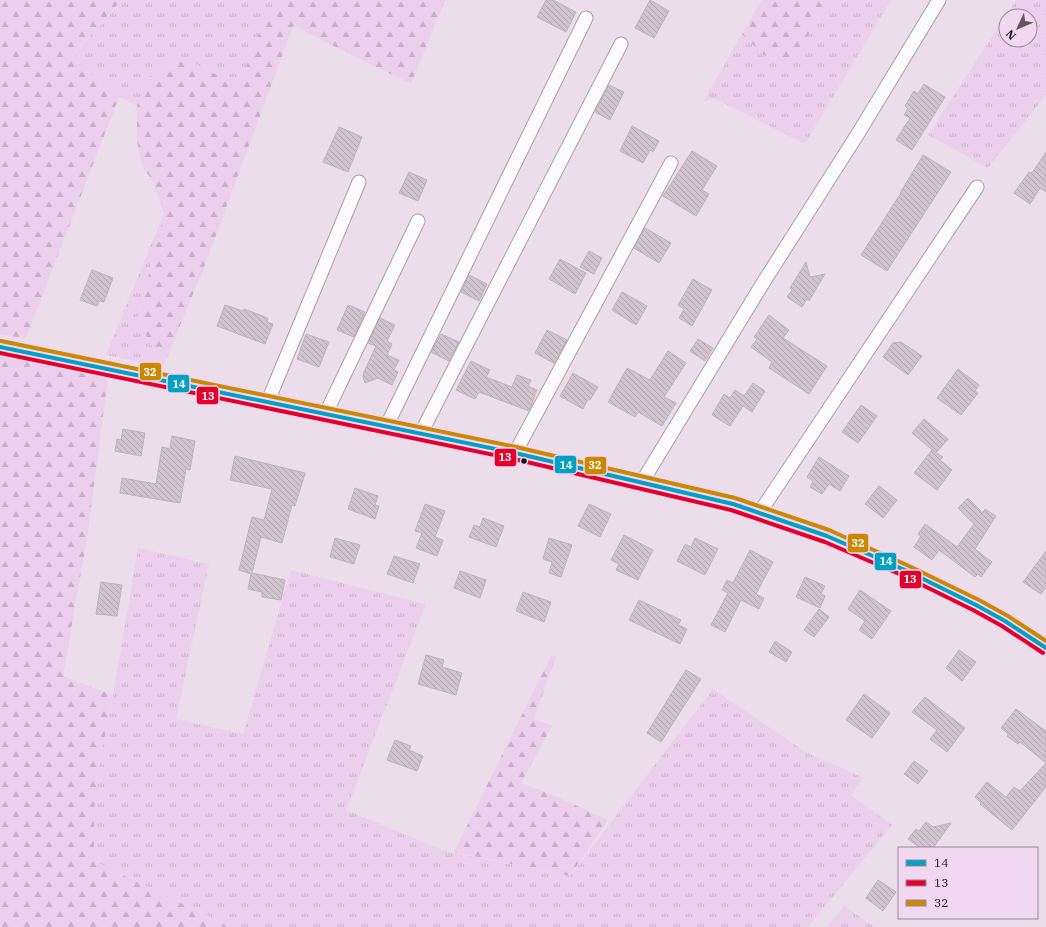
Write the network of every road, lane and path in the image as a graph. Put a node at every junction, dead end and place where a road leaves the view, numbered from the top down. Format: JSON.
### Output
{"nodes":[{"id":1,"x":939,"y":0,"type":"edge"},
{"id":2,"x":586,"y":18,"type":"dead end"},
{"id":3,"x":621,"y":44,"type":"dead end"},
{"id":4,"x":671,"y":163,"type":"dead end"},
{"id":5,"x":359,"y":182,"type":"dead end"},
{"id":6,"x":977,"y":187,"type":"dead end"},
{"id":7,"x":418,"y":221,"type":"dead end"},
{"id":8,"x":0,"y":347,"type":"edge"},
{"id":9,"x":268,"y":401,"type":"junction"},
{"id":10,"x":326,"y":413,"type":"junction"},
{"id":11,"x":386,"y":425,"type":"junction"},
{"id":12,"x":422,"y":433,"type":"junction"},
{"id":13,"x":515,"y":453,"type":"junction"},
{"id":14,"x":642,"y":482,"type":"junction"},
{"id":15,"x":760,"y":512,"type":"junction"},
{"id":16,"x":1045,"y":644,"type":"edge"}],
"edges":[{"from":1,"to":14,"type":"street"},
{"from":2,"to":11,"type":"street"},
{"from":3,"to":12,"type":"street"},
{"from":4,"to":13,"type":"street"},
{"from":5,"to":9,"type":"street"},
{"from":6,"to":15,"type":"street"},
{"from":7,"to":10,"type":"street"},
{"from":8,"to":9,"type":"street"},
{"from":9,"to":10,"type":"street"},
{"from":10,"to":11,"type":"street"},
{"from":11,"to":12,"type":"street"},
{"from":12,"to":13,"type":"street"},
{"from":13,"to":14,"type":"street"},
{"from":14,"to":15,"type":"street"},
{"from":15,"to":16,"type":"street"}]}
